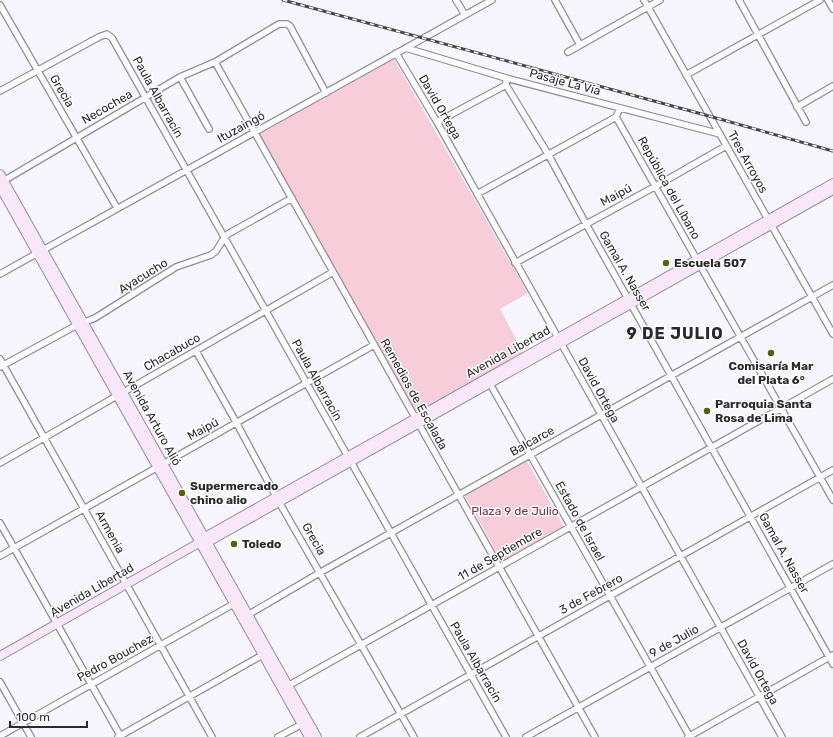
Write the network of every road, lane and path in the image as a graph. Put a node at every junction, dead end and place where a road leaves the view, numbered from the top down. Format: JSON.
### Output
{"nodes":[{"id":1,"x":456,"y":0,"type":"edge"},
{"id":2,"x":492,"y":0,"type":"edge"},
{"id":3,"x":555,"y":0,"type":"edge"},
{"id":4,"x":644,"y":0,"type":"edge"},
{"id":5,"x":660,"y":0,"type":"edge"},
{"id":6,"x":739,"y":0,"type":"edge"},
{"id":7,"x":820,"y":0,"type":"edge"},
{"id":8,"x":828,"y":0,"type":"edge"},
{"id":9,"x":0,"y":5,"type":"edge"},
{"id":10,"x":648,"y":7,"type":"junction"},
{"id":11,"x":833,"y":9,"type":"edge"},
{"id":12,"x":465,"y":15,"type":"junction"},
{"id":13,"x":759,"y":35,"type":"junction"},
{"id":14,"x":580,"y":45,"type":"junction"},
{"id":15,"x":406,"y":48,"type":"junction"},
{"id":16,"x":568,"y":52,"type":"dead end"},
{"id":17,"x":396,"y":53,"type":"junction"},
{"id":18,"x":215,"y":62,"type":"junction"},
{"id":19,"x":37,"y":71,"type":"junction"},
{"id":20,"x":686,"y":75,"type":"junction"},
{"id":21,"x":180,"y":77,"type":"junction"},
{"id":22,"x":506,"y":78,"type":"junction"},
{"id":23,"x":506,"y":84,"type":"junction"},
{"id":24,"x":833,"y":86,"type":"edge"},
{"id":25,"x":0,"y":91,"type":"edge"},
{"id":26,"x":326,"y":93,"type":"junction"},
{"id":27,"x":146,"y":97,"type":"junction"},
{"id":28,"x":797,"y":107,"type":"junction"},
{"id":29,"x":620,"y":108,"type":"junction"},
{"id":30,"x":616,"y":117,"type":"junction"},
{"id":31,"x":437,"y":122,"type":"junction"},
{"id":32,"x":806,"y":122,"type":"dead end"},
{"id":33,"x":209,"y":129,"type":"dead end"},
{"id":34,"x":254,"y":132,"type":"junction"},
{"id":35,"x":720,"y":134,"type":"junction"},
{"id":36,"x":76,"y":138,"type":"junction"},
{"id":37,"x":726,"y":146,"type":"junction"},
{"id":38,"x":548,"y":154,"type":"junction"},
{"id":39,"x":186,"y":170,"type":"junction"},
{"id":40,"x":1,"y":181,"type":"edge"},
{"id":41,"x":833,"y":183,"type":"edge"},
{"id":42,"x":656,"y":186,"type":"junction"},
{"id":43,"x":833,"y":190,"type":"edge"},
{"id":44,"x":477,"y":194,"type":"junction"},
{"id":45,"x":292,"y":198,"type":"junction"},
{"id":46,"x":117,"y":208,"type":"junction"},
{"id":47,"x":770,"y":222,"type":"junction"},
{"id":48,"x":586,"y":224,"type":"junction"},
{"id":49,"x":224,"y":238,"type":"junction"},
{"id":50,"x":40,"y":251,"type":"junction"},
{"id":51,"x":698,"y":262,"type":"junction"},
{"id":52,"x":516,"y":264,"type":"junction"},
{"id":53,"x":333,"y":272,"type":"junction"},
{"id":54,"x":0,"y":274,"type":"edge"},
{"id":55,"x":833,"y":285,"type":"edge"},
{"id":56,"x":812,"y":297,"type":"junction"},
{"id":57,"x":630,"y":301,"type":"junction"},
{"id":58,"x":265,"y":311,"type":"junction"},
{"id":59,"x":80,"y":323,"type":"junction"},
{"id":60,"x":833,"y":334,"type":"edge"},
{"id":61,"x":741,"y":337,"type":"junction"},
{"id":62,"x":559,"y":341,"type":"junction"},
{"id":63,"x":374,"y":345,"type":"junction"},
{"id":64,"x":196,"y":351,"type":"junction"},
{"id":65,"x":0,"y":359,"type":"edge"},
{"id":66,"x":2,"y":366,"type":"edge"},
{"id":67,"x":672,"y":375,"type":"junction"},
{"id":68,"x":833,"y":380,"type":"edge"},
{"id":69,"x":488,"y":381,"type":"junction"},
{"id":70,"x":306,"y":383,"type":"junction"},
{"id":71,"x":121,"y":394,"type":"junction"},
{"id":72,"x":781,"y":409,"type":"junction"},
{"id":73,"x":601,"y":415,"type":"junction"},
{"id":74,"x":417,"y":421,"type":"junction"},
{"id":75,"x":236,"y":422,"type":"junction"},
{"id":76,"x":44,"y":437,"type":"junction"},
{"id":77,"x":712,"y":448,"type":"junction"},
{"id":78,"x":530,"y":455,"type":"junction"},
{"id":79,"x":349,"y":459,"type":"junction"},
{"id":80,"x":0,"y":463,"type":"edge"},
{"id":81,"x":161,"y":465,"type":"junction"},
{"id":82,"x":833,"y":470,"type":"edge"},
{"id":83,"x":820,"y":477,"type":"junction"},
{"id":84,"x":641,"y":487,"type":"junction"},
{"id":85,"x":459,"y":495,"type":"junction"},
{"id":86,"x":278,"y":499,"type":"junction"},
{"id":87,"x":833,"y":500,"type":"edge"},
{"id":88,"x":84,"y":508,"type":"junction"},
{"id":89,"x":751,"y":516,"type":"junction"},
{"id":90,"x":0,"y":523,"type":"edge"},
{"id":91,"x":570,"y":526,"type":"junction"},
{"id":92,"x":391,"y":533,"type":"junction"},
{"id":93,"x":202,"y":541,"type":"junction"},
{"id":94,"x":14,"y":548,"type":"junction"},
{"id":95,"x":0,"y":556,"type":"edge"},
{"id":96,"x":680,"y":556,"type":"junction"},
{"id":97,"x":833,"y":564,"type":"edge"},
{"id":98,"x":500,"y":567,"type":"junction"},
{"id":99,"x":320,"y":572,"type":"junction"},
{"id":100,"x":127,"y":584,"type":"junction"},
{"id":101,"x":791,"y":588,"type":"junction"},
{"id":102,"x":609,"y":596,"type":"junction"},
{"id":103,"x":237,"y":602,"type":"junction"},
{"id":104,"x":431,"y":606,"type":"junction"},
{"id":105,"x":245,"y":616,"type":"junction"},
{"id":106,"x":57,"y":624,"type":"junction"},
{"id":107,"x":720,"y":627,"type":"junction"},
{"id":108,"x":538,"y":636,"type":"junction"},
{"id":109,"x":161,"y":645,"type":"junction"},
{"id":110,"x":361,"y":645,"type":"junction"},
{"id":111,"x":266,"y":653,"type":"junction"},
{"id":112,"x":0,"y":656,"type":"edge"},
{"id":113,"x":831,"y":656,"type":"edge"},
{"id":114,"x":833,"y":664,"type":"edge"},
{"id":115,"x":650,"y":667,"type":"junction"},
{"id":116,"x":470,"y":674,"type":"junction"},
{"id":117,"x":0,"y":682,"type":"edge"},
{"id":118,"x":91,"y":684,"type":"junction"},
{"id":119,"x":285,"y":688,"type":"junction"},
{"id":120,"x":189,"y":696,"type":"junction"},
{"id":121,"x":760,"y":696,"type":"junction"},
{"id":122,"x":578,"y":708,"type":"junction"},
{"id":123,"x":401,"y":714,"type":"junction"},
{"id":124,"x":305,"y":722,"type":"junction"},
{"id":125,"x":23,"y":723,"type":"junction"},
{"id":126,"x":0,"y":736,"type":"edge"},
{"id":127,"x":31,"y":737,"type":"edge"},
{"id":128,"x":120,"y":737,"type":"edge"},
{"id":129,"x":212,"y":737,"type":"edge"},
{"id":130,"x":278,"y":737,"type":"edge"},
{"id":131,"x":309,"y":737,"type":"edge"},
{"id":132,"x":317,"y":737,"type":"edge"},
{"id":133,"x":360,"y":737,"type":"edge"},
{"id":134,"x":414,"y":737,"type":"edge"},
{"id":135,"x":506,"y":737,"type":"edge"},
{"id":136,"x":526,"y":737,"type":"edge"},
{"id":137,"x":595,"y":737,"type":"edge"},
{"id":138,"x":689,"y":737,"type":"edge"},
{"id":139,"x":782,"y":737,"type":"edge"}],
"edges":[{"from":1,"to":12,"type":"street"},
{"from":2,"to":12,"type":"street","name":"Ituzaingó"},
{"from":3,"to":14,"type":"street"},
{"from":4,"to":10,"type":"street","name":"Tres Arroyos"},
{"from":5,"to":10,"type":"street"},
{"from":6,"to":13,"type":"street"},
{"from":7,"to":13,"type":"street"},
{"from":8,"to":11,"type":"street"},
{"from":9,"to":19,"type":"street","name":"Grecia"},
{"from":10,"to":14,"type":"street"},
{"from":10,"to":20,"type":"street","name":"Tres Arroyos"},
{"from":12,"to":15,"type":"street","name":"Ituzaingó"},
{"from":13,"to":20,"type":"street"},
{"from":13,"to":28,"type":"street"},
{"from":14,"to":16,"type":"street"},
{"from":15,"to":17,"type":"street","name":"Ituzaingó"},
{"from":15,"to":22,"type":"street","name":"Pasaje La Vía"},
{"from":17,"to":26,"type":"street","name":"Ituzaingó"},
{"from":17,"to":31,"type":"street","name":"David Ortega"},
{"from":18,"to":21,"type":"street","name":"Necochea"},
{"from":18,"to":26,"type":"street","name":"Necochea"},
{"from":18,"to":34,"type":"street","name":"Remedios de Escalada"},
{"from":19,"to":25,"type":"street"},
{"from":19,"to":27,"type":"street","name":"Paula Albarracín"},
{"from":19,"to":36,"type":"street","name":"Grecia"},
{"from":20,"to":35,"type":"street","name":"Tres Arroyos"},
{"from":21,"to":27,"type":"street","name":"Necochea"},
{"from":21,"to":33,"type":"street"},
{"from":22,"to":23,"type":"street"},
{"from":22,"to":29,"type":"street","name":"Pasaje La Vía"},
{"from":23,"to":31,"type":"street"},
{"from":23,"to":38,"type":"street","name":"Gamal A. Nasser"},
{"from":24,"to":28,"type":"street"},
{"from":26,"to":34,"type":"street","name":"Ituzaingó"},
{"from":27,"to":36,"type":"street","name":"Necochea"},
{"from":27,"to":39,"type":"street","name":"Paula Albarracín"},
{"from":28,"to":32,"type":"street"},
{"from":29,"to":30,"type":"street"},
{"from":29,"to":35,"type":"street","name":"Pasaje La Vía"},
{"from":30,"to":38,"type":"street"},
{"from":30,"to":42,"type":"street","name":"República del Líbano"},
{"from":31,"to":44,"type":"street","name":"David Ortega"},
{"from":34,"to":39,"type":"street","name":"Ituzaingó"},
{"from":34,"to":45,"type":"street","name":"Remedios de Escalada"},
{"from":35,"to":37,"type":"street","name":"Tres Arroyos"},
{"from":36,"to":40,"type":"street","name":"Necochea"},
{"from":36,"to":46,"type":"street","name":"Grecia"},
{"from":37,"to":42,"type":"street","name":"Maipú"},
{"from":37,"to":47,"type":"street","name":"Tres Arroyos"},
{"from":38,"to":44,"type":"street"},
{"from":38,"to":48,"type":"street","name":"Gamal A. Nasser"},
{"from":39,"to":46,"type":"street","name":"Ituzaingó"},
{"from":39,"to":49,"type":"street","name":"Paula Albarracín"},
{"from":40,"to":50,"type":"main road","name":"Avenida Arturo Alió"},
{"from":41,"to":47,"type":"main road","name":"Avenida Libertad"},
{"from":42,"to":48,"type":"street","name":"Maipú"},
{"from":42,"to":51,"type":"street","name":"República del Líbano"},
{"from":43,"to":47,"type":"main road","name":"Avenida Libertad"},
{"from":44,"to":52,"type":"street","name":"David Ortega"},
{"from":45,"to":49,"type":"street","name":"Ayacucho"},
{"from":45,"to":53,"type":"street","name":"Remedios de Escalada"},
{"from":46,"to":50,"type":"street","name":"Ituzaingó"},
{"from":47,"to":51,"type":"main road","name":"Avenida Libertad"},
{"from":47,"to":56,"type":"street","name":"Tres Arroyos"},
{"from":48,"to":52,"type":"street","name":"Maipú"},
{"from":48,"to":57,"type":"street","name":"Gamal A. Nasser"},
{"from":49,"to":58,"type":"street","name":"Paula Albarracín"},
{"from":49,"to":59,"type":"street","name":"Ayacucho"},
{"from":50,"to":54,"type":"street","name":"Ituzaingó"},
{"from":50,"to":59,"type":"main road","name":"Avenida Arturo Alió"},
{"from":51,"to":57,"type":"main road","name":"Avenida Libertad"},
{"from":51,"to":61,"type":"street","name":"República del Líbano"},
{"from":52,"to":62,"type":"street","name":"David Ortega"},
{"from":53,"to":58,"type":"street","name":"Chacabuco"},
{"from":53,"to":63,"type":"street","name":"Remedios de Escalada"},
{"from":55,"to":56,"type":"street","name":"Balcarce"},
{"from":56,"to":60,"type":"street","name":"Tres Arroyos"},
{"from":56,"to":61,"type":"street","name":"Balcarce"},
{"from":57,"to":62,"type":"main road","name":"Avenida Libertad"},
{"from":57,"to":67,"type":"street","name":"Gamal A. Nasser"},
{"from":58,"to":64,"type":"street","name":"Chacabuco"},
{"from":58,"to":70,"type":"street","name":"Paula Albarracín"},
{"from":59,"to":66,"type":"street","name":"Ayacucho"},
{"from":59,"to":71,"type":"main road","name":"Avenida Arturo Alió"},
{"from":61,"to":67,"type":"street","name":"Balcarce"},
{"from":61,"to":72,"type":"street","name":"República del Líbano"},
{"from":62,"to":69,"type":"main road","name":"Avenida Libertad"},
{"from":62,"to":73,"type":"street","name":"David Ortega"},
{"from":63,"to":70,"type":"street","name":"Maipú"},
{"from":63,"to":74,"type":"street","name":"Remedios de Escalada"},
{"from":64,"to":71,"type":"street","name":"Chacabuco"},
{"from":64,"to":75,"type":"street","name":"Grecia"},
{"from":65,"to":66,"type":"street","name":"Armenia"},
{"from":66,"to":76,"type":"street","name":"Armenia"},
{"from":67,"to":73,"type":"street","name":"Balcarce"},
{"from":67,"to":77,"type":"street","name":"Gamal A. Nasser"},
{"from":68,"to":72,"type":"street","name":"11 de Septiembre"},
{"from":69,"to":74,"type":"main road","name":"Avenida Libertad"},
{"from":69,"to":78,"type":"street","name":"Estado de Israel"},
{"from":70,"to":75,"type":"street","name":"Maipú"},
{"from":70,"to":79,"type":"street","name":"Paula Albarracín"},
{"from":71,"to":76,"type":"street","name":"Chacabuco"},
{"from":71,"to":81,"type":"main road","name":"Avenida Arturo Alió"},
{"from":72,"to":77,"type":"street","name":"11 de Septiembre"},
{"from":72,"to":83,"type":"street","name":"República del Líbano"},
{"from":73,"to":78,"type":"street","name":"Balcarce"},
{"from":73,"to":84,"type":"street","name":"David Ortega"},
{"from":74,"to":79,"type":"main road","name":"Avenida Libertad"},
{"from":74,"to":85,"type":"street","name":"Remedios de Escalada"},
{"from":75,"to":81,"type":"street","name":"Maipú"},
{"from":75,"to":86,"type":"street","name":"Grecia"},
{"from":76,"to":80,"type":"street","name":"Chacabuco"},
{"from":76,"to":88,"type":"street","name":"Armenia"},
{"from":77,"to":84,"type":"street","name":"11 de Septiembre"},
{"from":77,"to":89,"type":"street","name":"Gamal A. Nasser"},
{"from":78,"to":85,"type":"street","name":"Balcarce"},
{"from":78,"to":91,"type":"street","name":"Estado de Israel"},
{"from":79,"to":86,"type":"main road","name":"Avenida Libertad"},
{"from":79,"to":92,"type":"street","name":"Paula Albarracín"},
{"from":81,"to":88,"type":"street","name":"Maipú"},
{"from":81,"to":93,"type":"main road","name":"Avenida Arturo Alió"},
{"from":82,"to":83,"type":"street","name":"3 de Febrero"},
{"from":83,"to":87,"type":"street","name":"República del Líbano"},
{"from":83,"to":89,"type":"street","name":"3 de Febrero"},
{"from":84,"to":91,"type":"street","name":"11 de Septiembre"},
{"from":84,"to":96,"type":"street","name":"David Ortega"},
{"from":85,"to":92,"type":"street","name":"Balcarce"},
{"from":85,"to":98,"type":"street","name":"Remedios de Escalada"},
{"from":86,"to":93,"type":"main road","name":"Avenida Libertad"},
{"from":86,"to":99,"type":"street","name":"Grecia"},
{"from":88,"to":94,"type":"street","name":"Maipú"},
{"from":88,"to":100,"type":"street","name":"Armenia"},
{"from":89,"to":96,"type":"street","name":"3 de Febrero"},
{"from":89,"to":101,"type":"street","name":"Gamal A. Nasser"},
{"from":90,"to":94,"type":"street"},
{"from":91,"to":98,"type":"street","name":"11 de Septiembre"},
{"from":91,"to":102,"type":"street","name":"Estado de Israel"},
{"from":92,"to":99,"type":"street","name":"Balcarce"},
{"from":92,"to":104,"type":"street","name":"Paula Albarracín"},
{"from":93,"to":100,"type":"main road","name":"Avenida Libertad"},
{"from":93,"to":103,"type":"main road","name":"Avenida Arturo Alió"},
{"from":94,"to":95,"type":"street","name":"Maipú"},
{"from":94,"to":106,"type":"street"},
{"from":96,"to":102,"type":"street","name":"3 de Febrero"},
{"from":96,"to":107,"type":"street","name":"David Ortega"},
{"from":97,"to":101,"type":"street","name":"9 de Julio"},
{"from":98,"to":104,"type":"street","name":"11 de Septiembre"},
{"from":98,"to":108,"type":"street","name":"Remedios de Escalada"},
{"from":99,"to":105,"type":"street","name":"Balcarce"},
{"from":99,"to":110,"type":"street","name":"Grecia"},
{"from":100,"to":106,"type":"main road","name":"Avenida Libertad"},
{"from":100,"to":109,"type":"street","name":"Armenia"},
{"from":101,"to":107,"type":"street","name":"9 de Julio"},
{"from":101,"to":113,"type":"street","name":"Gamal A. Nasser"},
{"from":102,"to":108,"type":"street","name":"3 de Febrero"},
{"from":102,"to":115,"type":"street","name":"Estado de Israel"},
{"from":103,"to":105,"type":"main road","name":"Avenida Arturo Alió"},
{"from":103,"to":109,"type":"street","name":"Pedro Bouchez"},
{"from":104,"to":110,"type":"street","name":"11 de Septiembre"},
{"from":104,"to":116,"type":"street","name":"Paula Albarracín"},
{"from":105,"to":111,"type":"main road","name":"Avenida Arturo Alió"},
{"from":106,"to":112,"type":"main road","name":"Avenida Libertad"},
{"from":106,"to":118,"type":"street"},
{"from":107,"to":115,"type":"street","name":"9 de Julio"},
{"from":107,"to":121,"type":"street","name":"David Ortega"},
{"from":108,"to":116,"type":"street","name":"3 de Febrero"},
{"from":108,"to":122,"type":"street","name":"Remedios de Escalada"},
{"from":109,"to":118,"type":"street","name":"Pedro Bouchez"},
{"from":109,"to":120,"type":"street","name":"Armenia"},
{"from":110,"to":119,"type":"street","name":"11 de Septiembre"},
{"from":110,"to":123,"type":"street","name":"Grecia"},
{"from":111,"to":119,"type":"main road","name":"Avenida Arturo Alió"},
{"from":111,"to":120,"type":"street"},
{"from":113,"to":114,"type":"street","name":"Gamal A. Nasser"},
{"from":113,"to":121,"type":"street"},
{"from":115,"to":122,"type":"street","name":"9 de Julio"},
{"from":115,"to":138,"type":"street","name":"Estado de Israel"},
{"from":116,"to":123,"type":"street","name":"3 de Febrero"},
{"from":116,"to":135,"type":"street","name":"Paula Albarracín"},
{"from":117,"to":125,"type":"street"},
{"from":118,"to":125,"type":"street","name":"Pedro Bouchez"},
{"from":118,"to":128,"type":"street"},
{"from":119,"to":124,"type":"main road","name":"Avenida Arturo Alió"},
{"from":120,"to":128,"type":"street"},
{"from":120,"to":129,"type":"street","name":"Armenia"},
{"from":121,"to":138,"type":"street"},
{"from":121,"to":139,"type":"street","name":"David Ortega"},
{"from":122,"to":136,"type":"street","name":"9 de Julio"},
{"from":122,"to":137,"type":"street","name":"Remedios de Escalada"},
{"from":123,"to":133,"type":"street","name":"3 de Febrero"},
{"from":123,"to":134,"type":"street","name":"Grecia"},
{"from":124,"to":130,"type":"street"},
{"from":124,"to":131,"type":"main road","name":"Avenida Arturo Alió"},
{"from":124,"to":132,"type":"main road","name":"Avenida Arturo Alió"},
{"from":125,"to":126,"type":"street","name":"Pedro Bouchez"},
{"from":125,"to":127,"type":"street"}]}
